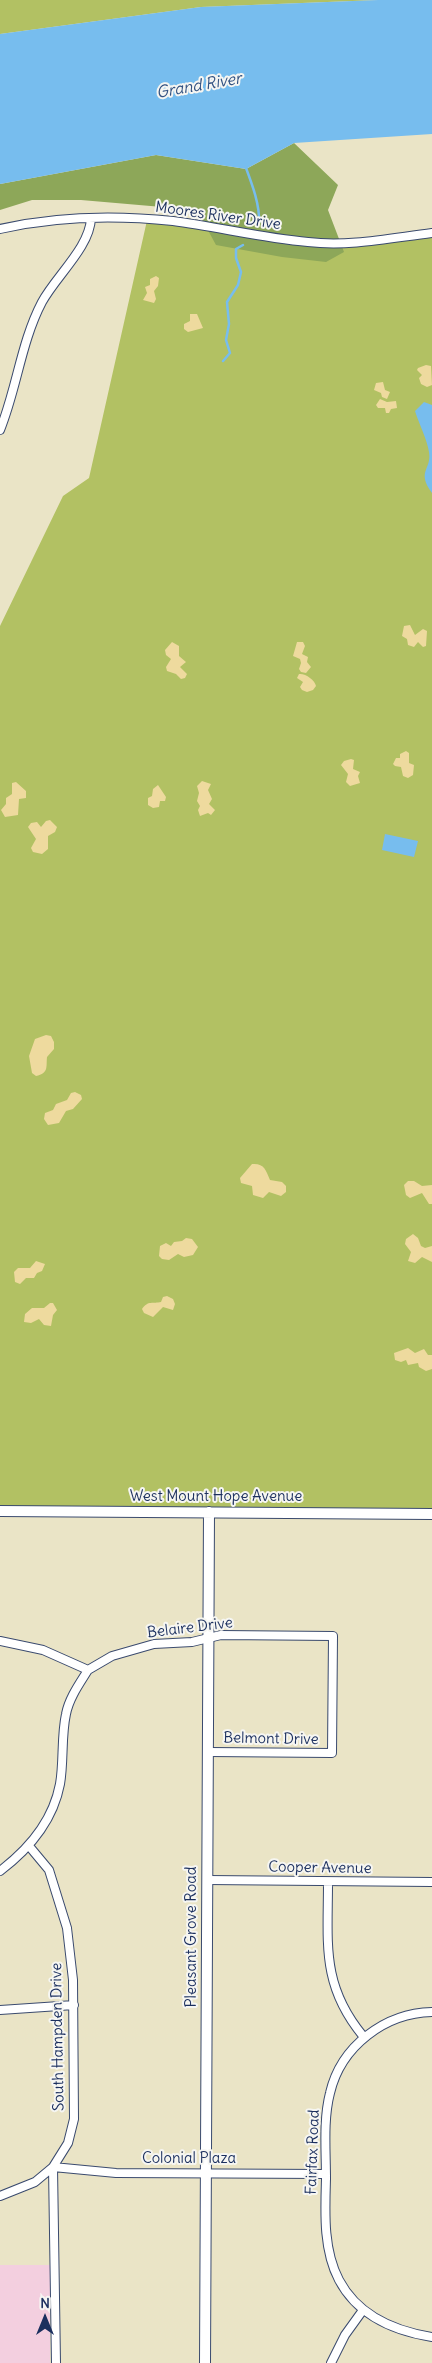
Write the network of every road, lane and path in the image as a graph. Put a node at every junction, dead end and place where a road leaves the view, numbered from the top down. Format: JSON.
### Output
{"nodes":[{"id":1,"x":91,"y":218,"type":"junction"},
{"id":2,"x":0,"y":228,"type":"edge"},
{"id":3,"x":432,"y":233,"type":"edge"},
{"id":4,"x":0,"y":430,"type":"edge"},
{"id":5,"x":0,"y":1511,"type":"edge"},
{"id":6,"x":209,"y":1512,"type":"junction"},
{"id":7,"x":432,"y":1514,"type":"edge"},
{"id":8,"x":208,"y":1638,"type":"junction"},
{"id":9,"x":0,"y":1641,"type":"edge"},
{"id":10,"x":88,"y":1670,"type":"junction"},
{"id":11,"x":209,"y":1752,"type":"junction"},
{"id":12,"x":332,"y":1753,"type":"joint"},
{"id":13,"x":29,"y":1846,"type":"junction"},
{"id":14,"x":0,"y":1871,"type":"edge"},
{"id":15,"x":208,"y":1880,"type":"junction"},
{"id":16,"x":328,"y":1882,"type":"junction"},
{"id":17,"x":432,"y":1882,"type":"edge"},
{"id":18,"x":74,"y":2005,"type":"junction"},
{"id":19,"x":0,"y":2010,"type":"edge"},
{"id":20,"x":432,"y":2012,"type":"edge"},
{"id":21,"x":363,"y":2036,"type":"junction"},
{"id":22,"x":53,"y":2167,"type":"junction"},
{"id":23,"x":207,"y":2173,"type":"junction"},
{"id":24,"x":326,"y":2174,"type":"junction"},
{"id":25,"x":0,"y":2196,"type":"edge"},
{"id":26,"x":363,"y":2310,"type":"junction"},
{"id":27,"x":432,"y":2337,"type":"edge"},
{"id":28,"x":56,"y":2363,"type":"edge"},
{"id":29,"x":205,"y":2363,"type":"edge"},
{"id":30,"x":331,"y":2363,"type":"edge"}],
"edges":[{"from":1,"to":2,"type":"street","name":"Moores River Drive"},
{"from":1,"to":3,"type":"street","name":"Moores River Drive"},
{"from":1,"to":4,"type":"street"},
{"from":5,"to":6,"type":"street","name":"West Mount Hope Avenue"},
{"from":6,"to":7,"type":"street","name":"West Mount Hope Avenue"},
{"from":6,"to":8,"type":"street","name":"Pleasant Grove Road"},
{"from":8,"to":10,"type":"street","name":"Belaire Drive"},
{"from":8,"to":11,"type":"street","name":"Pleasant Grove Road"},
{"from":8,"to":12,"type":"street","name":"Belaire Drive"},
{"from":9,"to":10,"type":"street"},
{"from":10,"to":13,"type":"street"},
{"from":11,"to":12,"type":"street","name":"Belmont Drive"},
{"from":11,"to":15,"type":"street","name":"Pleasant Grove Road"},
{"from":13,"to":14,"type":"street"},
{"from":13,"to":18,"type":"street","name":"South Hampden Drive"},
{"from":15,"to":16,"type":"street","name":"Cooper Avenue"},
{"from":15,"to":23,"type":"street","name":"Pleasant Grove Road"},
{"from":16,"to":17,"type":"street","name":"Cooper Avenue"},
{"from":16,"to":21,"type":"street"},
{"from":18,"to":19,"type":"street"},
{"from":18,"to":22,"type":"street","name":"South Hampden Drive"},
{"from":20,"to":21,"type":"street"},
{"from":21,"to":24,"type":"street","name":"Fairfax Road"},
{"from":22,"to":23,"type":"street","name":"Colonial Plaza"},
{"from":22,"to":25,"type":"street"},
{"from":22,"to":28,"type":"street"},
{"from":23,"to":24,"type":"street","name":"Colonial Plaza"},
{"from":23,"to":29,"type":"street","name":"Pleasant Grove Road"},
{"from":24,"to":26,"type":"street","name":"Fairfax Road"},
{"from":26,"to":27,"type":"street"},
{"from":26,"to":30,"type":"street"}]}
